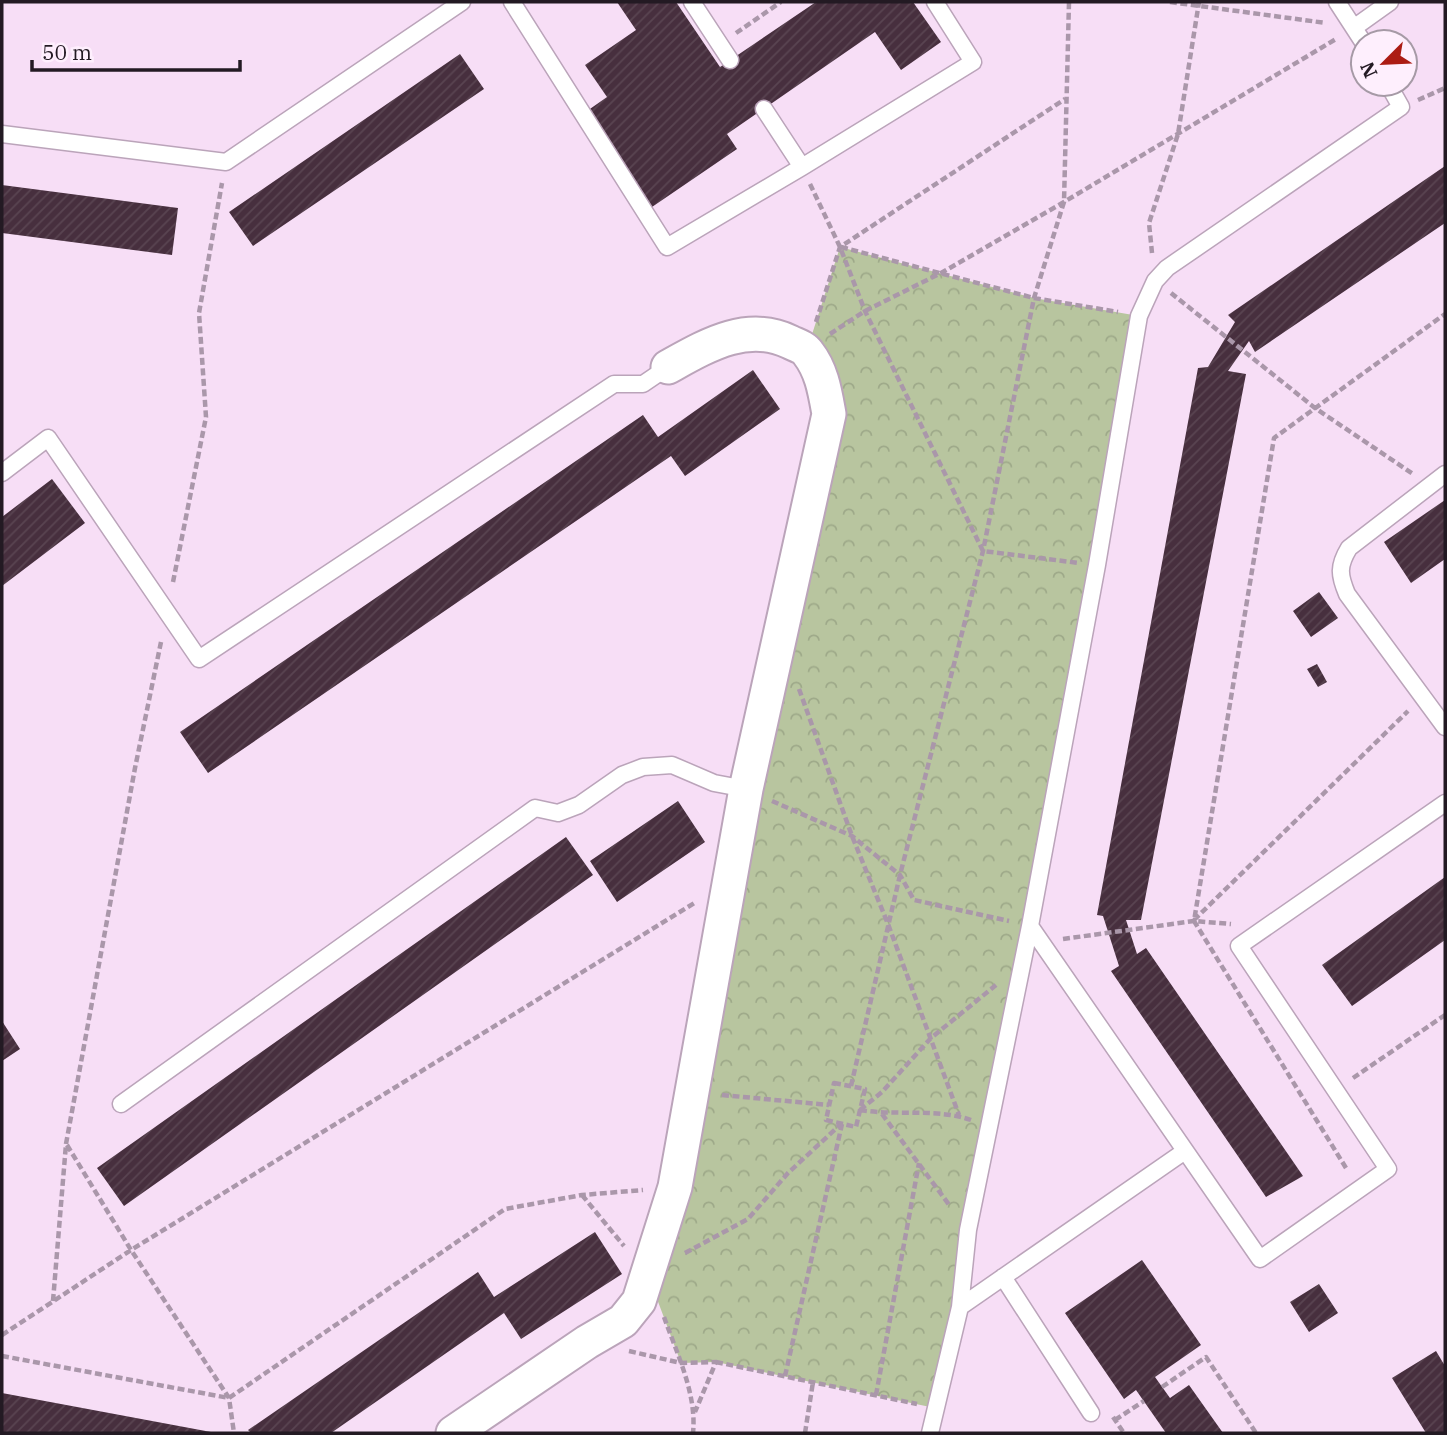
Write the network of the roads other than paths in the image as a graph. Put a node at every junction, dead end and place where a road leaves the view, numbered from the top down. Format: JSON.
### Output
{"nodes":[{"id":1,"x":462,"y":2,"type":"edge"},
{"id":2,"x":512,"y":2,"type":"edge"},
{"id":3,"x":692,"y":2,"type":"edge"},
{"id":4,"x":935,"y":2,"type":"edge"},
{"id":5,"x":1337,"y":2,"type":"edge"},
{"id":6,"x":1390,"y":2,"type":"edge"},
{"id":7,"x":1354,"y":28,"type":"edge"},
{"id":8,"x":1366,"y":28,"type":"edge"},
{"id":9,"x":730,"y":60,"type":"dead end"},
{"id":10,"x":1396,"y":98,"type":"edge"},
{"id":11,"x":764,"y":108,"type":"dead end"},
{"id":12,"x":2,"y":134,"type":"edge"},
{"id":13,"x":802,"y":167,"type":"junction"},
{"id":14,"x":668,"y":367,"type":"joint"},
{"id":15,"x":2,"y":473,"type":"edge"},
{"id":16,"x":1445,"y":474,"type":"edge"},
{"id":17,"x":1445,"y":727,"type":"edge"},
{"id":18,"x":746,"y":789,"type":"junction"},
{"id":19,"x":1445,"y":803,"type":"edge"},
{"id":20,"x":1030,"y":926,"type":"junction"},
{"id":21,"x":121,"y":1104,"type":"dead end"},
{"id":22,"x":1185,"y":1151,"type":"junction"},
{"id":23,"x":1003,"y":1278,"type":"junction"},
{"id":24,"x":960,"y":1307,"type":"junction"},
{"id":25,"x":1091,"y":1413,"type":"dead end"},
{"id":26,"x":453,"y":1433,"type":"edge"},
{"id":27,"x":930,"y":1433,"type":"edge"}],
"edges":[{"from":1,"to":12,"type":"lane"},
{"from":2,"to":13,"type":"lane"},
{"from":3,"to":9,"type":"lane"},
{"from":4,"to":13,"type":"lane"},
{"from":5,"to":7,"type":"lane"},
{"from":6,"to":8,"type":"lane"},
{"from":10,"to":20,"type":"lane"},
{"from":11,"to":13,"type":"lane"},
{"from":14,"to":15,"type":"lane"},
{"from":14,"to":18,"type":"street"},
{"from":16,"to":17,"type":"lane"},
{"from":18,"to":21,"type":"lane"},
{"from":18,"to":26,"type":"street"},
{"from":19,"to":22,"type":"lane"},
{"from":20,"to":22,"type":"lane"},
{"from":20,"to":24,"type":"lane"},
{"from":22,"to":23,"type":"lane"},
{"from":23,"to":24,"type":"lane"},
{"from":23,"to":25,"type":"lane"},
{"from":24,"to":27,"type":"lane"}]}
